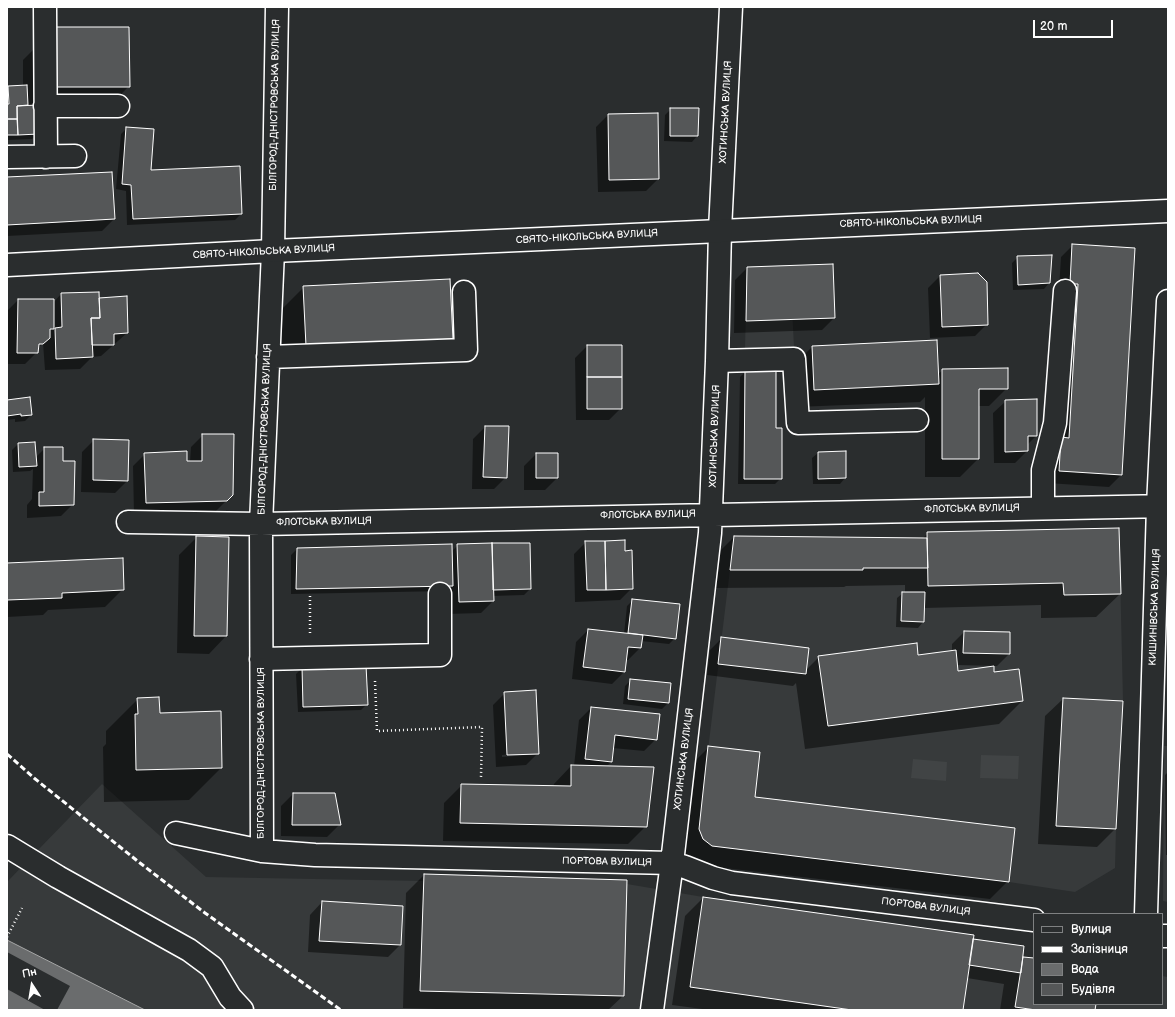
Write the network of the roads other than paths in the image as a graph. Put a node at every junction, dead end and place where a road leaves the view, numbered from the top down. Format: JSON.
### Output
{"nodes":[{"id":1,"x":45,"y":7,"type":"edge"},
{"id":2,"x":277,"y":7,"type":"edge"},
{"id":3,"x":732,"y":7,"type":"edge"},
{"id":4,"x":46,"y":106,"type":"junction"},
{"id":5,"x":118,"y":106,"type":"dead end"},
{"id":6,"x":75,"y":156,"type":"dead end"},
{"id":7,"x":7,"y":157,"type":"edge"},
{"id":8,"x":46,"y":157,"type":"junction"},
{"id":9,"x":1168,"y":211,"type":"edge"},
{"id":10,"x":720,"y":230,"type":"junction"},
{"id":11,"x":273,"y":251,"type":"junction"},
{"id":12,"x":7,"y":265,"type":"edge"},
{"id":13,"x":1065,"y":291,"type":"dead end"},
{"id":14,"x":464,"y":292,"type":"dead end"},
{"id":15,"x":1168,"y":301,"type":"edge"},
{"id":16,"x":268,"y":357,"type":"junction"},
{"id":17,"x":717,"y":361,"type":"junction"},
{"id":18,"x":917,"y":420,"type":"dead end"},
{"id":19,"x":1163,"y":506,"type":"edge"},
{"id":20,"x":1043,"y":508,"type":"junction"},
{"id":21,"x":711,"y":514,"type":"junction"},
{"id":22,"x":128,"y":522,"type":"dead end"},
{"id":23,"x":261,"y":524,"type":"junction"},
{"id":24,"x":440,"y":594,"type":"dead end"},
{"id":25,"x":261,"y":659,"type":"junction"},
{"id":26,"x":176,"y":833,"type":"dead end"},
{"id":27,"x":7,"y":846,"type":"edge"},
{"id":28,"x":262,"y":851,"type":"junction"},
{"id":29,"x":672,"y":863,"type":"junction"},
{"id":30,"x":1146,"y":913,"type":"edge"},
{"id":31,"x":1033,"y":920,"type":"edge"},
{"id":32,"x":242,"y":1010,"type":"edge"},
{"id":33,"x":652,"y":1010,"type":"edge"}],
"edges":[{"from":1,"to":4,"type":"street"},
{"from":2,"to":11,"type":"street","name":"БІЛГОРОД-ДНІСТРОВСЬКА ВУЛИЦЯ"},
{"from":3,"to":10,"type":"street","name":"ХОТИНСЬКА ВУЛИЦЯ"},
{"from":4,"to":5,"type":"street"},
{"from":4,"to":8,"type":"street"},
{"from":6,"to":8,"type":"street"},
{"from":7,"to":8,"type":"street"},
{"from":9,"to":10,"type":"street","name":"СВЯТО-НІКОЛЬСЬКА ВУЛИЦЯ"},
{"from":10,"to":11,"type":"street","name":"СВЯТО-НІКОЛЬСЬКА ВУЛИЦЯ"},
{"from":10,"to":17,"type":"street","name":"ХОТИНСЬКА ВУЛИЦЯ"},
{"from":11,"to":12,"type":"street","name":"СВЯТО-НІКОЛЬСЬКА ВУЛИЦЯ"},
{"from":11,"to":16,"type":"street","name":"БІЛГОРОД-ДНІСТРОВСЬКА ВУЛИЦЯ"},
{"from":13,"to":20,"type":"street"},
{"from":14,"to":16,"type":"street"},
{"from":15,"to":19,"type":"street","name":"КИШИНІВСЬКА ВУЛИЦЯ"},
{"from":16,"to":23,"type":"street","name":"БІЛГОРОД-ДНІСТРОВСЬКА ВУЛИЦЯ"},
{"from":17,"to":18,"type":"street"},
{"from":17,"to":21,"type":"street","name":"ХОТИНСЬКА ВУЛИЦЯ"},
{"from":19,"to":20,"type":"street","name":"ФЛОТСЬКА ВУЛИЦЯ"},
{"from":19,"to":30,"type":"street","name":"КИШИНІВСЬКА ВУЛИЦЯ"},
{"from":20,"to":21,"type":"street","name":"ФЛОТСЬКА ВУЛИЦЯ"},
{"from":21,"to":23,"type":"street","name":"ФЛОТСЬКА ВУЛИЦЯ"},
{"from":21,"to":29,"type":"street","name":"ХОТИНСЬКА ВУЛИЦЯ"},
{"from":22,"to":23,"type":"street","name":"ФЛОТСЬКА ВУЛИЦЯ"},
{"from":23,"to":25,"type":"street","name":"БІЛГОРОД-ДНІСТРОВСЬКА ВУЛИЦЯ"},
{"from":24,"to":25,"type":"street"},
{"from":25,"to":28,"type":"street","name":"БІЛГОРОД-ДНІСТРОВСЬКА ВУЛИЦЯ"},
{"from":26,"to":28,"type":"street","name":"ПОРТОВА ВУЛИЦЯ"},
{"from":27,"to":32,"type":"street"},
{"from":28,"to":29,"type":"street","name":"ПОРТОВА ВУЛИЦЯ"},
{"from":29,"to":31,"type":"street","name":"ПОРТОВА ВУЛИЦЯ"},
{"from":29,"to":33,"type":"street","name":"ХОТИНСЬКА ВУЛИЦЯ"}]}
